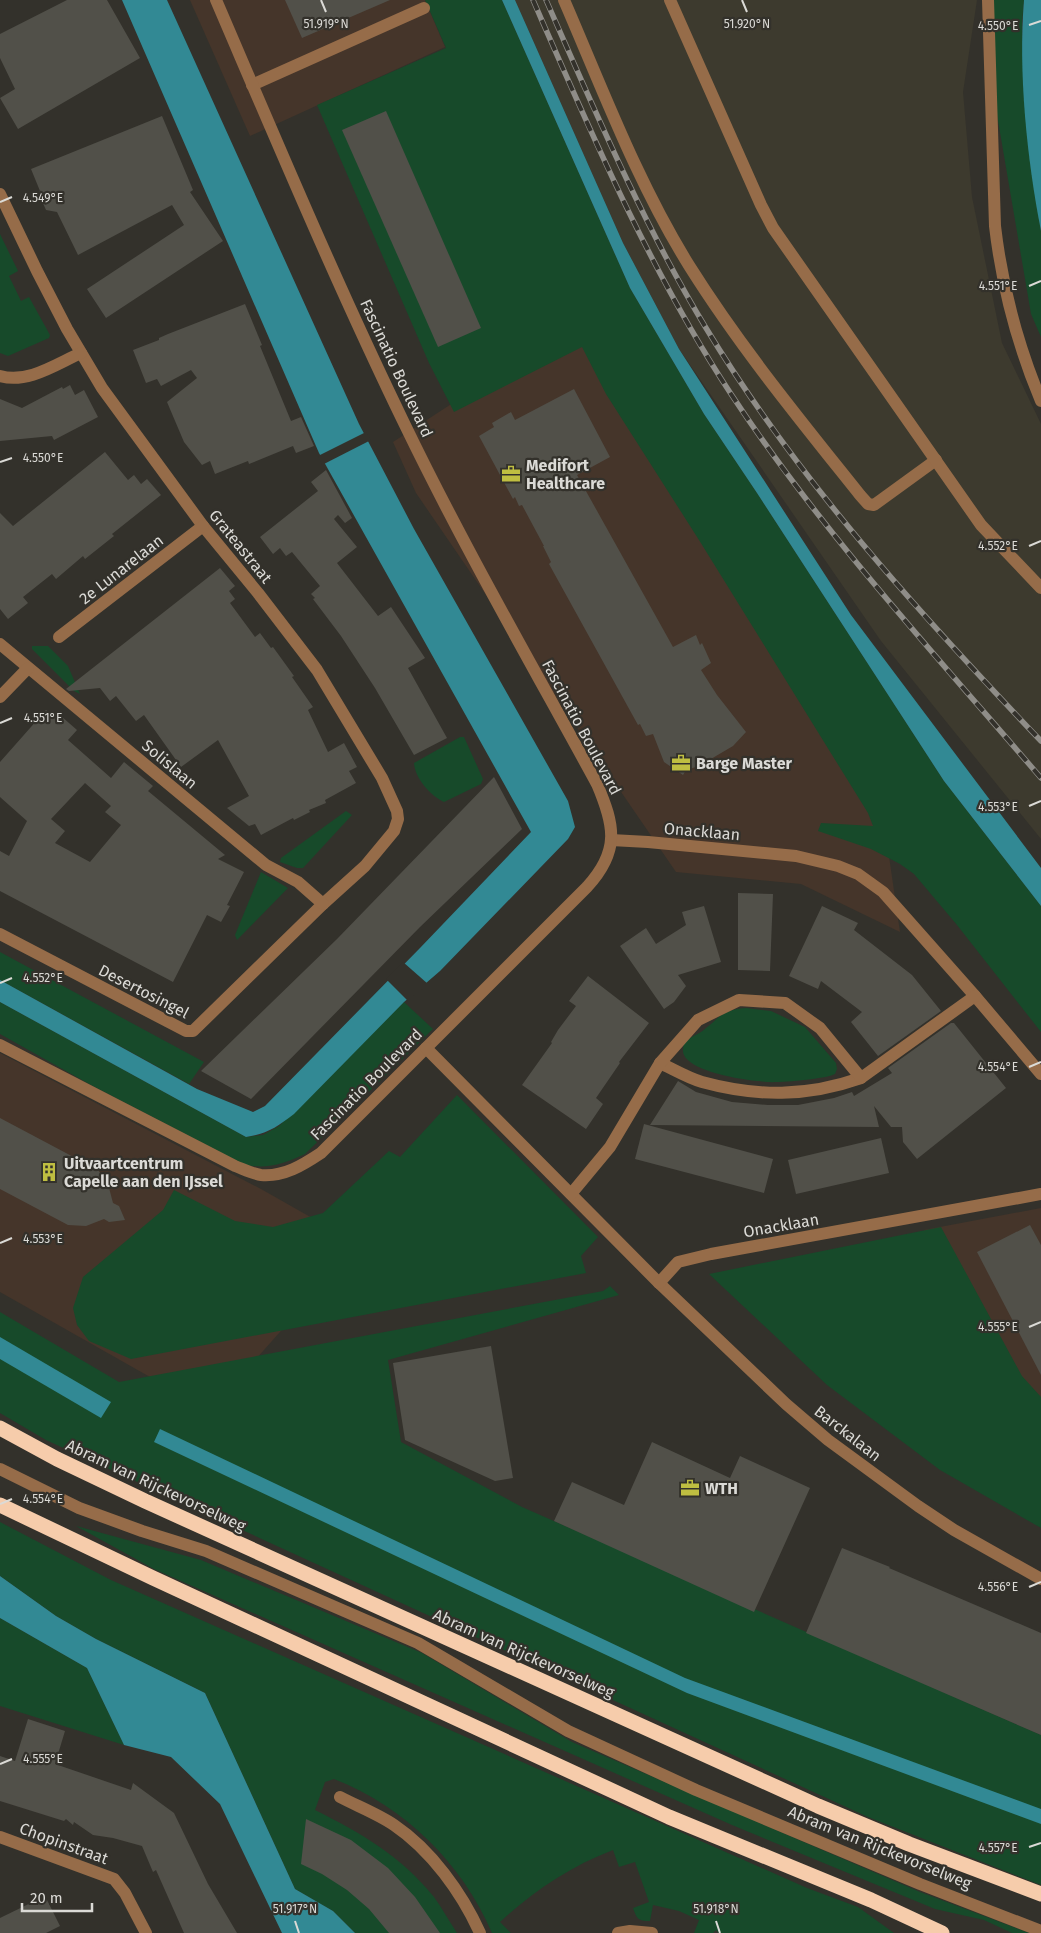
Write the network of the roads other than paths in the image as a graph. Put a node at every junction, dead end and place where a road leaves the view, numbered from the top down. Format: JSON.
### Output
{"nodes":[{"id":1,"x":216,"y":0,"type":"edge"},
{"id":2,"x":564,"y":0,"type":"edge"},
{"id":3,"x":670,"y":0,"type":"edge"},
{"id":4,"x":988,"y":0,"type":"edge"},
{"id":5,"x":424,"y":8,"type":"dead end"},
{"id":6,"x":252,"y":85,"type":"junction"},
{"id":7,"x":0,"y":194,"type":"edge"},
{"id":8,"x":81,"y":353,"type":"junction"},
{"id":9,"x":0,"y":376,"type":"edge"},
{"id":10,"x":1041,"y":401,"type":"edge"},
{"id":11,"x":936,"y":460,"type":"junction"},
{"id":12,"x":203,"y":526,"type":"junction"},
{"id":13,"x":1041,"y":588,"type":"edge"},
{"id":14,"x":58,"y":638,"type":"dead end"},
{"id":15,"x":0,"y":644,"type":"edge"},
{"id":16,"x":28,"y":668,"type":"junction"},
{"id":17,"x":0,"y":697,"type":"edge"},
{"id":18,"x":611,"y":840,"type":"junction"},
{"id":19,"x":322,"y":904,"type":"junction"},
{"id":20,"x":0,"y":934,"type":"edge"},
{"id":21,"x":975,"y":996,"type":"junction"},
{"id":22,"x":0,"y":1045,"type":"edge"},
{"id":23,"x":426,"y":1048,"type":"junction"},
{"id":24,"x":660,"y":1063,"type":"junction"},
{"id":25,"x":1041,"y":1074,"type":"edge"},
{"id":26,"x":861,"y":1078,"type":"junction"},
{"id":27,"x":570,"y":1194,"type":"junction"},
{"id":28,"x":1041,"y":1194,"type":"edge"},
{"id":29,"x":659,"y":1283,"type":"junction"},
{"id":30,"x":0,"y":1428,"type":"edge"},
{"id":31,"x":0,"y":1469,"type":"edge"},
{"id":32,"x":0,"y":1505,"type":"edge"},
{"id":33,"x":1041,"y":1579,"type":"edge"},
{"id":34,"x":340,"y":1797,"type":"dead end"},
{"id":35,"x":0,"y":1837,"type":"edge"},
{"id":36,"x":1041,"y":1894,"type":"edge"},
{"id":37,"x":1041,"y":1931,"type":"edge"},
{"id":38,"x":146,"y":1933,"type":"edge"},
{"id":39,"x":480,"y":1933,"type":"edge"},
{"id":40,"x":618,"y":1933,"type":"edge"},
{"id":41,"x":652,"y":1933,"type":"edge"},
{"id":42,"x":942,"y":1933,"type":"edge"}],
"edges":[{"from":1,"to":6,"type":"street","name":"Fascinatio Boulevard"},
{"from":2,"to":11,"type":"street"},
{"from":3,"to":11,"type":"street"},
{"from":4,"to":10,"type":"street"},
{"from":5,"to":6,"type":"street"},
{"from":6,"to":18,"type":"street","name":"Fascinatio Boulevard"},
{"from":7,"to":8,"type":"street","name":"Grateastraat"},
{"from":8,"to":9,"type":"street"},
{"from":8,"to":12,"type":"street","name":"Grateastraat"},
{"from":11,"to":13,"type":"street"},
{"from":12,"to":14,"type":"street","name":"2e Lunarelaan"},
{"from":12,"to":19,"type":"street","name":"Grateastraat"},
{"from":15,"to":16,"type":"street","name":"Solislaan"},
{"from":16,"to":17,"type":"street"},
{"from":16,"to":19,"type":"street","name":"Solislaan"},
{"from":18,"to":21,"type":"street","name":"Onacklaan"},
{"from":18,"to":23,"type":"street","name":"Fascinatio Boulevard"},
{"from":19,"to":20,"type":"street","name":"Desertosingel"},
{"from":21,"to":25,"type":"street","name":"Onacklaan"},
{"from":21,"to":26,"type":"street"},
{"from":22,"to":23,"type":"street","name":"Fascinatio Boulevard"},
{"from":23,"to":27,"type":"street"},
{"from":24,"to":26,"type":"street"},
{"from":24,"to":26,"type":"street"},
{"from":24,"to":27,"type":"street"},
{"from":27,"to":29,"type":"street"},
{"from":28,"to":29,"type":"street","name":"Onacklaan"},
{"from":29,"to":33,"type":"street","name":"Barckalaan"},
{"from":30,"to":36,"type":"highway","name":"Abram van Rijckevorselweg"},
{"from":31,"to":37,"type":"street","name":"Abram van Rijckevorselweg"},
{"from":32,"to":42,"type":"highway"},
{"from":34,"to":39,"type":"street"},
{"from":35,"to":38,"type":"street","name":"Chopinstraat"},
{"from":40,"to":41,"type":"street"}]}
